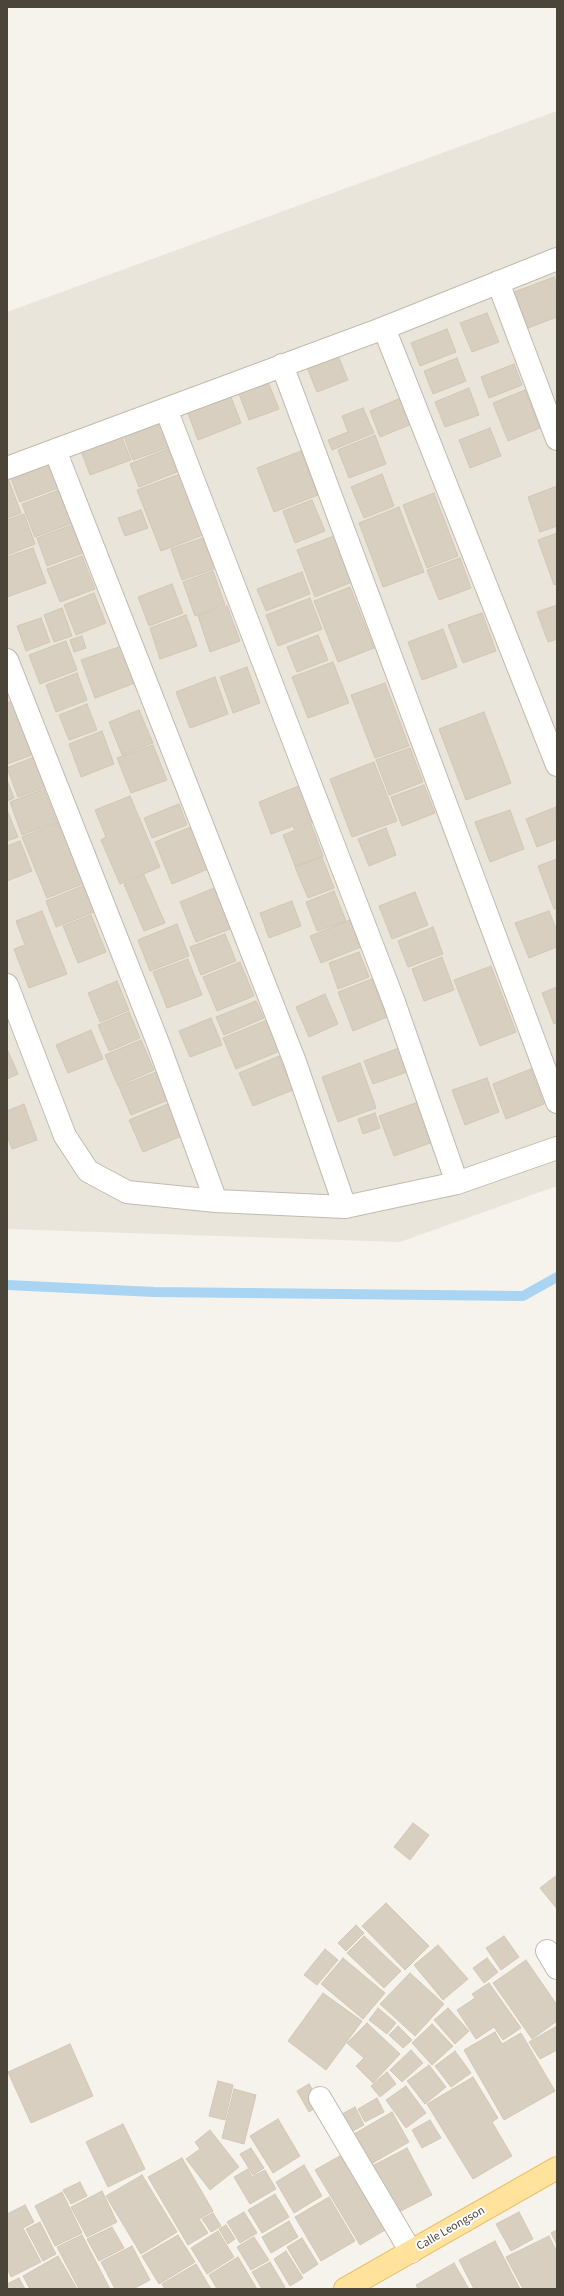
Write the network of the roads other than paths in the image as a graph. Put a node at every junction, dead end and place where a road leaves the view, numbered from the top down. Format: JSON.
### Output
{"nodes":[{"id":1,"x":557,"y":260,"type":"edge"},
{"id":2,"x":498,"y":282,"type":"junction"},
{"id":3,"x":384,"y":328,"type":"junction"},
{"id":4,"x":282,"y":365,"type":"junction"},
{"id":5,"x":166,"y":409,"type":"junction"},
{"id":6,"x":557,"y":439,"type":"edge"},
{"id":7,"x":55,"y":450,"type":"junction"},
{"id":8,"x":7,"y":468,"type":"edge"},
{"id":9,"x":7,"y":660,"type":"edge"},
{"id":10,"x":557,"y":765,"type":"edge"},
{"id":11,"x":7,"y":985,"type":"edge"},
{"id":12,"x":557,"y":1102,"type":"edge"},
{"id":13,"x":557,"y":1148,"type":"edge"},
{"id":14,"x":457,"y":1183,"type":"junction"},
{"id":15,"x":216,"y":1202,"type":"junction"},
{"id":16,"x":345,"y":1207,"type":"junction"},
{"id":17,"x":320,"y":2098,"type":"dead end"},
{"id":18,"x":557,"y":2168,"type":"edge"},
{"id":19,"x":411,"y":2252,"type":"junction"},
{"id":20,"x":345,"y":2289,"type":"edge"}],
"edges":[{"from":1,"to":2,"type":"street"},
{"from":2,"to":3,"type":"street"},
{"from":2,"to":6,"type":"street"},
{"from":3,"to":4,"type":"street"},
{"from":3,"to":10,"type":"street"},
{"from":4,"to":5,"type":"street"},
{"from":4,"to":12,"type":"street"},
{"from":5,"to":7,"type":"street"},
{"from":5,"to":14,"type":"street"},
{"from":7,"to":8,"type":"street"},
{"from":7,"to":16,"type":"street"},
{"from":9,"to":15,"type":"street"},
{"from":11,"to":15,"type":"street"},
{"from":13,"to":14,"type":"street"},
{"from":14,"to":16,"type":"street"},
{"from":15,"to":16,"type":"street"},
{"from":17,"to":19,"type":"street"},
{"from":18,"to":19,"type":"main road","name":"Calle Leongson"},
{"from":19,"to":20,"type":"main road","name":"Calle Leongson"}]}
